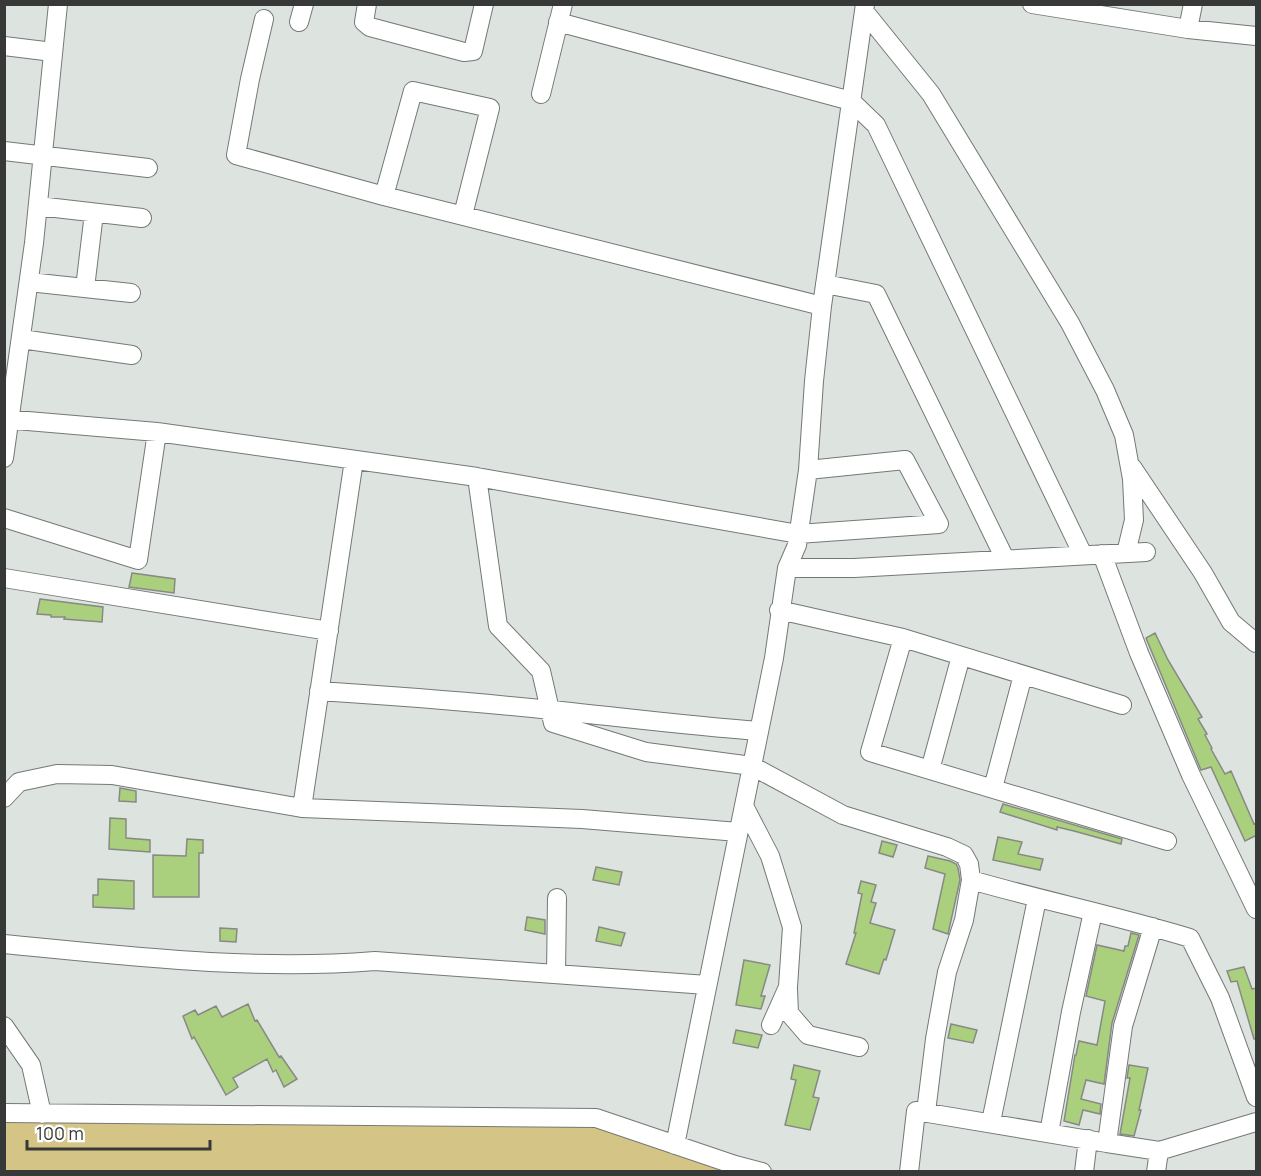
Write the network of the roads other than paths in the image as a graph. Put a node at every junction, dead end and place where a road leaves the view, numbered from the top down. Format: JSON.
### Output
{"nodes":[{"id":1,"x":58,"y":4,"type":"edge"},
{"id":2,"x":367,"y":4,"type":"edge"},
{"id":3,"x":484,"y":4,"type":"edge"},
{"id":4,"x":1193,"y":4,"type":"edge"},
{"id":5,"x":1037,"y":5,"type":"edge"},
{"id":6,"x":865,"y":8,"type":"edge"},
{"id":7,"x":561,"y":13,"type":"edge"},
{"id":8,"x":264,"y":19,"type":"dead end"},
{"id":9,"x":1188,"y":29,"type":"junction"},
{"id":10,"x":1257,"y":36,"type":"edge"},
{"id":11,"x":4,"y":45,"type":"edge"},
{"id":12,"x":53,"y":52,"type":"junction"},
{"id":13,"x":541,"y":94,"type":"dead end"},
{"id":14,"x":851,"y":101,"type":"junction"},
{"id":15,"x":4,"y":151,"type":"edge"},
{"id":16,"x":44,"y":156,"type":"junction"},
{"id":17,"x":148,"y":168,"type":"dead end"},
{"id":18,"x":384,"y":196,"type":"junction"},
{"id":19,"x":38,"y":207,"type":"junction"},
{"id":20,"x":94,"y":213,"type":"junction"},
{"id":21,"x":464,"y":215,"type":"junction"},
{"id":22,"x":142,"y":218,"type":"dead end"},
{"id":23,"x":29,"y":282,"type":"junction"},
{"id":24,"x":825,"y":284,"type":"junction"},
{"id":25,"x":85,"y":288,"type":"junction"},
{"id":26,"x":131,"y":293,"type":"dead end"},
{"id":27,"x":822,"y":306,"type":"junction"},
{"id":28,"x":21,"y":339,"type":"junction"},
{"id":29,"x":132,"y":355,"type":"dead end"},
{"id":30,"x":8,"y":419,"type":"edge"},
{"id":31,"x":157,"y":432,"type":"junction"},
{"id":32,"x":4,"y":458,"type":"edge"},
{"id":33,"x":354,"y":460,"type":"junction"},
{"id":34,"x":1129,"y":463,"type":"junction"},
{"id":35,"x":808,"y":470,"type":"junction"},
{"id":36,"x":477,"y":477,"type":"junction"},
{"id":37,"x":4,"y":518,"type":"edge"},
{"id":38,"x":798,"y":534,"type":"junction"},
{"id":39,"x":1146,"y":552,"type":"dead end"},
{"id":40,"x":1126,"y":553,"type":"junction"},
{"id":41,"x":1102,"y":554,"type":"junction"},
{"id":42,"x":1083,"y":555,"type":"junction"},
{"id":43,"x":1005,"y":559,"type":"junction"},
{"id":44,"x":787,"y":568,"type":"junction"},
{"id":45,"x":4,"y":578,"type":"edge"},
{"id":46,"x":779,"y":610,"type":"junction"},
{"id":47,"x":329,"y":631,"type":"junction"},
{"id":48,"x":903,"y":638,"type":"junction"},
{"id":49,"x":1257,"y":643,"type":"edge"},
{"id":50,"x":961,"y":656,"type":"junction"},
{"id":51,"x":1023,"y":675,"type":"junction"},
{"id":52,"x":320,"y":691,"type":"junction"},
{"id":53,"x":1122,"y":705,"type":"dead end"},
{"id":54,"x":550,"y":710,"type":"junction"},
{"id":55,"x":759,"y":731,"type":"junction"},
{"id":56,"x":752,"y":766,"type":"junction"},
{"id":57,"x":930,"y":770,"type":"junction"},
{"id":58,"x":993,"y":788,"type":"junction"},
{"id":59,"x":4,"y":798,"type":"edge"},
{"id":60,"x":744,"y":806,"type":"junction"},
{"id":61,"x":302,"y":807,"type":"junction"},
{"id":62,"x":738,"y":832,"type":"junction"},
{"id":63,"x":1167,"y":841,"type":"dead end"},
{"id":64,"x":971,"y":880,"type":"junction"},
{"id":65,"x":557,"y":898,"type":"dead end"},
{"id":66,"x":1037,"y":899,"type":"junction"},
{"id":67,"x":1257,"y":909,"type":"edge"},
{"id":68,"x":1093,"y":912,"type":"junction"},
{"id":69,"x":1153,"y":927,"type":"junction"},
{"id":70,"x":4,"y":944,"type":"edge"},
{"id":71,"x":556,"y":974,"type":"junction"},
{"id":72,"x":707,"y":985,"type":"junction"},
{"id":73,"x":788,"y":987,"type":"junction"},
{"id":74,"x":771,"y":1024,"type":"dead end"},
{"id":75,"x":4,"y":1026,"type":"edge"},
{"id":76,"x":859,"y":1047,"type":"dead end"},
{"id":77,"x":1257,"y":1097,"type":"edge"},
{"id":78,"x":926,"y":1112,"type":"junction"},
{"id":79,"x":4,"y":1113,"type":"edge"},
{"id":80,"x":42,"y":1114,"type":"junction"},
{"id":81,"x":991,"y":1122,"type":"junction"},
{"id":82,"x":1257,"y":1122,"type":"edge"},
{"id":83,"x":1049,"y":1133,"type":"junction"},
{"id":84,"x":1088,"y":1139,"type":"junction"},
{"id":85,"x":1107,"y":1143,"type":"junction"},
{"id":86,"x":675,"y":1145,"type":"junction"},
{"id":87,"x":1160,"y":1150,"type":"junction"},
{"id":88,"x":762,"y":1172,"type":"edge"},
{"id":89,"x":909,"y":1172,"type":"edge"},
{"id":90,"x":1084,"y":1172,"type":"edge"},
{"id":91,"x":1156,"y":1172,"type":"edge"}],
"edges":[{"from":1,"to":12,"type":"street"},
{"from":2,"to":3,"type":"street"},
{"from":4,"to":9,"type":"street"},
{"from":5,"to":9,"type":"street"},
{"from":6,"to":14,"type":"street"},
{"from":6,"to":34,"type":"street"},
{"from":7,"to":13,"type":"street"},
{"from":7,"to":14,"type":"street"},
{"from":8,"to":18,"type":"street"},
{"from":9,"to":10,"type":"street"},
{"from":11,"to":12,"type":"street"},
{"from":12,"to":16,"type":"street"},
{"from":14,"to":24,"type":"street"},
{"from":14,"to":42,"type":"street"},
{"from":15,"to":16,"type":"street"},
{"from":16,"to":17,"type":"street"},
{"from":16,"to":19,"type":"street"},
{"from":18,"to":21,"type":"street"},
{"from":18,"to":21,"type":"street"},
{"from":19,"to":20,"type":"street"},
{"from":19,"to":23,"type":"street"},
{"from":20,"to":22,"type":"street"},
{"from":20,"to":25,"type":"street"},
{"from":21,"to":27,"type":"street"},
{"from":23,"to":25,"type":"street"},
{"from":23,"to":28,"type":"street"},
{"from":24,"to":27,"type":"street"},
{"from":24,"to":43,"type":"street"},
{"from":25,"to":26,"type":"street"},
{"from":27,"to":35,"type":"street"},
{"from":28,"to":29,"type":"street"},
{"from":28,"to":30,"type":"street"},
{"from":30,"to":31,"type":"street"},
{"from":30,"to":32,"type":"street"},
{"from":31,"to":33,"type":"street"},
{"from":31,"to":37,"type":"street"},
{"from":33,"to":36,"type":"street"},
{"from":33,"to":47,"type":"street"},
{"from":34,"to":40,"type":"street"},
{"from":34,"to":49,"type":"street"},
{"from":35,"to":38,"type":"street"},
{"from":35,"to":38,"type":"street"},
{"from":36,"to":38,"type":"street"},
{"from":36,"to":54,"type":"street"},
{"from":38,"to":44,"type":"street"},
{"from":39,"to":40,"type":"street"},
{"from":40,"to":41,"type":"street"},
{"from":41,"to":42,"type":"street"},
{"from":41,"to":67,"type":"street"},
{"from":42,"to":43,"type":"street"},
{"from":43,"to":44,"type":"street"},
{"from":44,"to":46,"type":"street"},
{"from":45,"to":47,"type":"street"},
{"from":46,"to":48,"type":"street"},
{"from":46,"to":55,"type":"street"},
{"from":47,"to":52,"type":"street"},
{"from":48,"to":50,"type":"street"},
{"from":48,"to":57,"type":"street"},
{"from":50,"to":51,"type":"street"},
{"from":50,"to":57,"type":"street"},
{"from":51,"to":53,"type":"street"},
{"from":51,"to":58,"type":"street"},
{"from":52,"to":54,"type":"street"},
{"from":52,"to":61,"type":"street"},
{"from":54,"to":55,"type":"street"},
{"from":54,"to":56,"type":"street"},
{"from":55,"to":56,"type":"street"},
{"from":56,"to":60,"type":"street"},
{"from":56,"to":64,"type":"street"},
{"from":57,"to":58,"type":"street"},
{"from":58,"to":63,"type":"street"},
{"from":59,"to":61,"type":"street"},
{"from":60,"to":62,"type":"street"},
{"from":60,"to":73,"type":"street"},
{"from":61,"to":62,"type":"street"},
{"from":62,"to":72,"type":"street"},
{"from":64,"to":66,"type":"street"},
{"from":64,"to":78,"type":"street"},
{"from":65,"to":71,"type":"street"},
{"from":66,"to":68,"type":"street"},
{"from":66,"to":81,"type":"street"},
{"from":68,"to":69,"type":"street"},
{"from":68,"to":83,"type":"street"},
{"from":69,"to":77,"type":"street"},
{"from":69,"to":85,"type":"street"},
{"from":70,"to":71,"type":"street"},
{"from":71,"to":72,"type":"street"},
{"from":72,"to":86,"type":"street"},
{"from":73,"to":74,"type":"street"},
{"from":73,"to":76,"type":"street"},
{"from":75,"to":80,"type":"street"},
{"from":78,"to":81,"type":"street"},
{"from":78,"to":89,"type":"street"},
{"from":79,"to":80,"type":"street"},
{"from":80,"to":86,"type":"street"},
{"from":81,"to":83,"type":"street"},
{"from":82,"to":87,"type":"street"},
{"from":83,"to":84,"type":"street"},
{"from":84,"to":85,"type":"street"},
{"from":84,"to":90,"type":"street"},
{"from":85,"to":87,"type":"street"},
{"from":86,"to":88,"type":"street"},
{"from":87,"to":91,"type":"street"}]}
